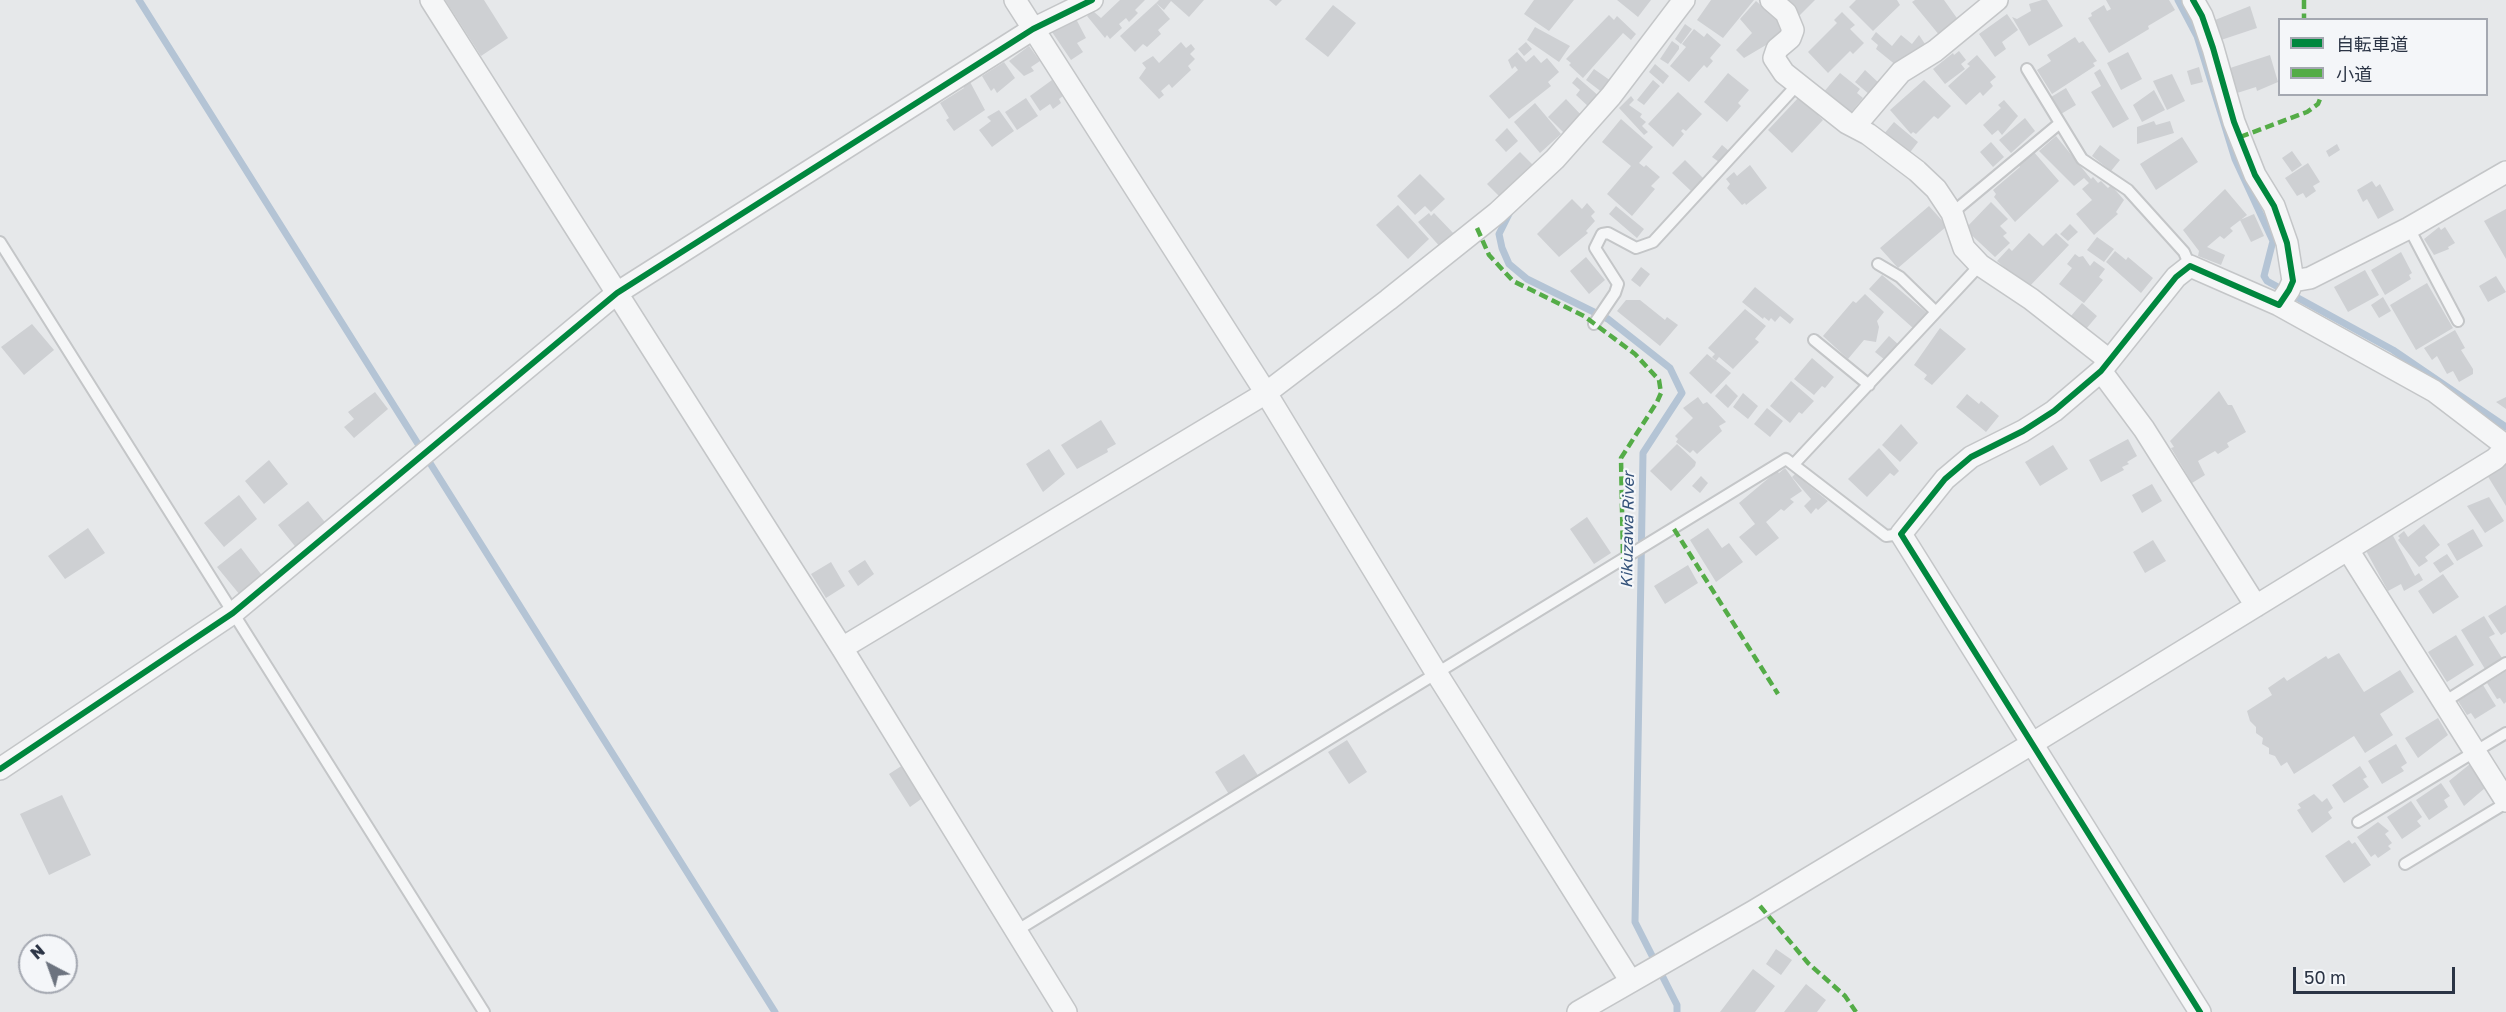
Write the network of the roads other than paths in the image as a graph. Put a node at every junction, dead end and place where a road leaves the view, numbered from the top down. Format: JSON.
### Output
{"nodes":[{"id":1,"x":431,"y":0,"type":"edge"},
{"id":2,"x":1015,"y":0,"type":"edge"},
{"id":3,"x":1092,"y":0,"type":"edge"},
{"id":4,"x":1684,"y":0,"type":"edge"},
{"id":5,"x":1771,"y":0,"type":"edge"},
{"id":6,"x":1997,"y":0,"type":"edge"},
{"id":7,"x":2193,"y":0,"type":"edge"},
{"id":8,"x":1033,"y":29,"type":"junction"},
{"id":9,"x":2027,"y":69,"type":"dead end"},
{"id":10,"x":1797,"y":85,"type":"junction"},
{"id":11,"x":2060,"y":123,"type":"junction"},
{"id":12,"x":1855,"y":126,"type":"junction"},
{"id":13,"x":2506,"y":172,"type":"edge"},
{"id":14,"x":1952,"y":213,"type":"junction"},
{"id":15,"x":2409,"y":228,"type":"junction"},
{"id":16,"x":0,"y":242,"type":"edge"},
{"id":17,"x":1878,"y":264,"type":"dead end"},
{"id":18,"x":1980,"y":265,"type":"junction"},
{"id":19,"x":2190,"y":266,"type":"junction"},
{"id":20,"x":2293,"y":281,"type":"junction"},
{"id":21,"x":617,"y":293,"type":"junction"},
{"id":22,"x":2279,"y":305,"type":"junction"},
{"id":23,"x":1936,"y":312,"type":"junction"},
{"id":24,"x":2458,"y":321,"type":"dead end"},
{"id":25,"x":1594,"y":324,"type":"dead end"},
{"id":26,"x":1814,"y":340,"type":"dead end"},
{"id":27,"x":2105,"y":365,"type":"junction"},
{"id":28,"x":1869,"y":385,"type":"junction"},
{"id":29,"x":1266,"y":393,"type":"junction"},
{"id":30,"x":2506,"y":447,"type":"edge"},
{"id":31,"x":1794,"y":464,"type":"junction"},
{"id":32,"x":1900,"y":534,"type":"junction"},
{"id":33,"x":2348,"y":550,"type":"junction"},
{"id":34,"x":2256,"y":606,"type":"junction"},
{"id":35,"x":233,"y":613,"type":"junction"},
{"id":36,"x":842,"y":648,"type":"junction"},
{"id":37,"x":2506,"y":663,"type":"edge"},
{"id":38,"x":1437,"y":674,"type":"junction"},
{"id":39,"x":2444,"y":702,"type":"junction"},
{"id":40,"x":2506,"y":733,"type":"edge"},
{"id":41,"x":2033,"y":743,"type":"junction"},
{"id":42,"x":2475,"y":752,"type":"junction"},
{"id":43,"x":0,"y":769,"type":"edge"},
{"id":44,"x":2506,"y":802,"type":"edge"},
{"id":45,"x":2358,"y":822,"type":"dead end"},
{"id":46,"x":2405,"y":864,"type":"dead end"},
{"id":47,"x":1016,"y":931,"type":"junction"},
{"id":48,"x":1630,"y":981,"type":"junction"},
{"id":49,"x":484,"y":1012,"type":"edge"},
{"id":50,"x":1066,"y":1012,"type":"edge"},
{"id":51,"x":1578,"y":1012,"type":"edge"},
{"id":52,"x":2200,"y":1012,"type":"edge"}],
"edges":[{"from":1,"to":21,"type":"street"},
{"from":2,"to":8,"type":"street"},
{"from":3,"to":8,"type":"street"},
{"from":4,"to":29,"type":"street"},
{"from":5,"to":10,"type":"street"},
{"from":6,"to":12,"type":"street"},
{"from":7,"to":20,"type":"street"},
{"from":8,"to":21,"type":"street"},
{"from":8,"to":29,"type":"street"},
{"from":9,"to":11,"type":"lane"},
{"from":10,"to":12,"type":"street"},
{"from":10,"to":25,"type":"lane"},
{"from":11,"to":14,"type":"lane"},
{"from":11,"to":19,"type":"lane"},
{"from":12,"to":14,"type":"street"},
{"from":13,"to":15,"type":"street"},
{"from":14,"to":18,"type":"street"},
{"from":15,"to":20,"type":"street"},
{"from":15,"to":24,"type":"lane"},
{"from":16,"to":35,"type":"lane"},
{"from":17,"to":23,"type":"lane"},
{"from":18,"to":23,"type":"lane"},
{"from":18,"to":27,"type":"street"},
{"from":19,"to":22,"type":"street"},
{"from":19,"to":27,"type":"street"},
{"from":20,"to":22,"type":"street"},
{"from":21,"to":35,"type":"street"},
{"from":21,"to":36,"type":"street"},
{"from":22,"to":30,"type":"street"},
{"from":23,"to":28,"type":"lane"},
{"from":26,"to":28,"type":"lane"},
{"from":27,"to":32,"type":"street"},
{"from":27,"to":34,"type":"street"},
{"from":28,"to":31,"type":"lane"},
{"from":29,"to":36,"type":"street"},
{"from":29,"to":38,"type":"street"},
{"from":30,"to":33,"type":"street"},
{"from":31,"to":32,"type":"lane"},
{"from":31,"to":38,"type":"lane"},
{"from":32,"to":41,"type":"street"},
{"from":33,"to":34,"type":"street"},
{"from":33,"to":39,"type":"street"},
{"from":34,"to":41,"type":"street"},
{"from":35,"to":43,"type":"street"},
{"from":35,"to":49,"type":"lane"},
{"from":36,"to":47,"type":"street"},
{"from":37,"to":39,"type":"lane"},
{"from":38,"to":47,"type":"lane"},
{"from":38,"to":48,"type":"street"},
{"from":39,"to":42,"type":"street"},
{"from":40,"to":42,"type":"lane"},
{"from":41,"to":48,"type":"street"},
{"from":41,"to":52,"type":"street"},
{"from":42,"to":44,"type":"street"},
{"from":42,"to":45,"type":"lane"},
{"from":44,"to":46,"type":"lane"},
{"from":47,"to":50,"type":"street"},
{"from":48,"to":51,"type":"street"}]}
